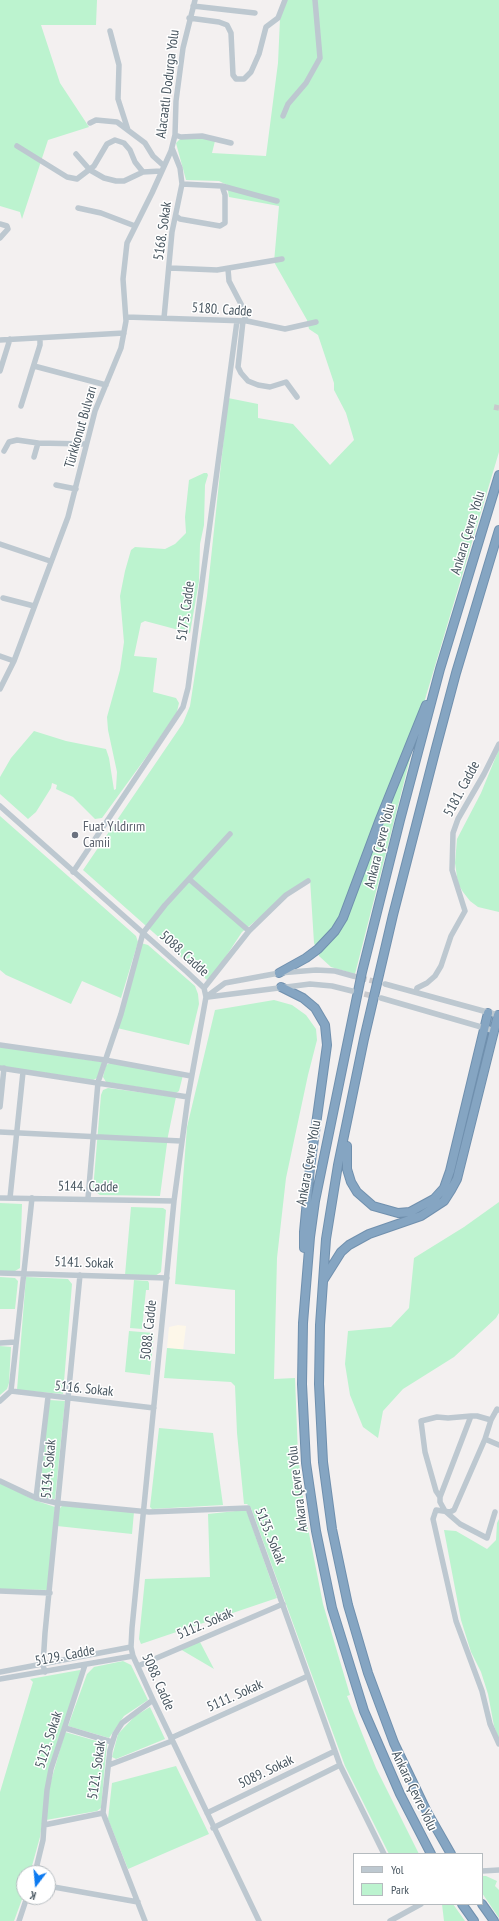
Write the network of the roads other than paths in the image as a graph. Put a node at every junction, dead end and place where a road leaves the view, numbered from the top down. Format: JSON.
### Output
{"nodes":[{"id":1,"x":195,"y":0,"type":"edge"},
{"id":2,"x":285,"y":0,"type":"edge"},
{"id":3,"x":315,"y":0,"type":"edge"},
{"id":4,"x":193,"y":6,"type":"junction"},
{"id":5,"x":255,"y":12,"type":"dead end"},
{"id":6,"x":189,"y":18,"type":"junction"},
{"id":7,"x":110,"y":31,"type":"dead end"},
{"id":8,"x":283,"y":116,"type":"dead end"},
{"id":9,"x":90,"y":123,"type":"dead end"},
{"id":10,"x":128,"y":130,"type":"junction"},
{"id":11,"x":175,"y":135,"type":"junction"},
{"id":12,"x":231,"y":143,"type":"dead end"},
{"id":13,"x":17,"y":146,"type":"dead end"},
{"id":14,"x":172,"y":148,"type":"junction"},
{"id":15,"x":76,"y":154,"type":"dead end"},
{"id":16,"x":162,"y":168,"type":"junction"},
{"id":17,"x":90,"y":170,"type":"junction"},
{"id":18,"x":143,"y":172,"type":"junction"},
{"id":19,"x":182,"y":184,"type":"junction"},
{"id":20,"x":222,"y":186,"type":"junction"},
{"id":21,"x":277,"y":201,"type":"dead end"},
{"id":22,"x":78,"y":208,"type":"dead end"},
{"id":23,"x":176,"y":216,"type":"junction"},
{"id":24,"x":0,"y":224,"type":"edge"},
{"id":25,"x":134,"y":226,"type":"junction"},
{"id":26,"x":0,"y":238,"type":"edge"},
{"id":27,"x":282,"y":259,"type":"dead end"},
{"id":28,"x":170,"y":268,"type":"junction"},
{"id":29,"x":228,"y":269,"type":"junction"},
{"id":30,"x":126,"y":317,"type":"junction"},
{"id":31,"x":164,"y":318,"type":"junction"},
{"id":32,"x":242,"y":321,"type":"junction"},
{"id":33,"x":316,"y":322,"type":"dead end"},
{"id":34,"x":124,"y":333,"type":"junction"},
{"id":35,"x":40,"y":338,"type":"junction"},
{"id":36,"x":10,"y":339,"type":"junction"},
{"id":37,"x":0,"y":340,"type":"edge"},
{"id":38,"x":34,"y":366,"type":"junction"},
{"id":39,"x":0,"y":371,"type":"edge"},
{"id":40,"x":106,"y":385,"type":"junction"},
{"id":41,"x":297,"y":397,"type":"dead end"},
{"id":42,"x":21,"y":406,"type":"dead end"},
{"id":43,"x":38,"y":442,"type":"junction"},
{"id":44,"x":86,"y":444,"type":"junction"},
{"id":45,"x":4,"y":452,"type":"dead end"},
{"id":46,"x":34,"y":457,"type":"dead end"},
{"id":47,"x":499,"y":475,"type":"edge"},
{"id":48,"x":56,"y":485,"type":"dead end"},
{"id":49,"x":76,"y":488,"type":"junction"},
{"id":50,"x":499,"y":530,"type":"edge"},
{"id":51,"x":0,"y":544,"type":"edge"},
{"id":52,"x":50,"y":561,"type":"junction"},
{"id":53,"x":3,"y":598,"type":"dead end"},
{"id":54,"x":34,"y":606,"type":"junction"},
{"id":55,"x":0,"y":656,"type":"edge"},
{"id":56,"x":14,"y":661,"type":"junction"},
{"id":57,"x":440,"y":669,"type":"junction"},
{"id":58,"x":0,"y":689,"type":"edge"},
{"id":59,"x":499,"y":744,"type":"edge"},
{"id":60,"x":0,"y":806,"type":"edge"},
{"id":61,"x":230,"y":834,"type":"dead end"},
{"id":62,"x":72,"y":872,"type":"junction"},
{"id":63,"x":189,"y":879,"type":"junction"},
{"id":64,"x":308,"y":881,"type":"dead end"},
{"id":65,"x":249,"y":931,"type":"junction"},
{"id":66,"x":143,"y":933,"type":"junction"},
{"id":67,"x":279,"y":973,"type":"junction"},
{"id":68,"x":353,"y":976,"type":"tunnel mouth"},
{"id":69,"x":385,"y":984,"type":"tunnel mouth"},
{"id":70,"x":281,"y":987,"type":"junction"},
{"id":71,"x":204,"y":988,"type":"junction"},
{"id":72,"x":352,"y":991,"type":"tunnel mouth"},
{"id":73,"x":416,"y":992,"type":"junction"},
{"id":74,"x":206,"y":997,"type":"junction"},
{"id":75,"x":381,"y":998,"type":"tunnel mouth"},
{"id":76,"x":488,"y":1013,"type":"junction"},
{"id":77,"x":498,"y":1015,"type":"edge"},
{"id":78,"x":484,"y":1028,"type":"junction"},
{"id":79,"x":495,"y":1031,"type":"junction"},
{"id":80,"x":0,"y":1045,"type":"edge"},
{"id":81,"x":105,"y":1060,"type":"junction"},
{"id":82,"x":2,"y":1068,"type":"edge"},
{"id":83,"x":23,"y":1072,"type":"junction"},
{"id":84,"x":191,"y":1076,"type":"junction"},
{"id":85,"x":98,"y":1082,"type":"junction"},
{"id":86,"x":352,"y":1095,"type":"junction"},
{"id":87,"x":188,"y":1097,"type":"junction"},
{"id":88,"x":0,"y":1107,"type":"edge"},
{"id":89,"x":0,"y":1132,"type":"edge"},
{"id":90,"x":17,"y":1134,"type":"junction"},
{"id":91,"x":94,"y":1137,"type":"junction"},
{"id":92,"x":182,"y":1141,"type":"junction"},
{"id":93,"x":0,"y":1198,"type":"edge"},
{"id":94,"x":10,"y":1198,"type":"junction"},
{"id":95,"x":32,"y":1198,"type":"junction"},
{"id":96,"x":88,"y":1198,"type":"junction"},
{"id":97,"x":174,"y":1201,"type":"junction"},
{"id":98,"x":0,"y":1273,"type":"edge"},
{"id":99,"x":23,"y":1273,"type":"junction"},
{"id":100,"x":80,"y":1275,"type":"junction"},
{"id":101,"x":167,"y":1278,"type":"junction"},
{"id":102,"x":323,"y":1282,"type":"junction"},
{"id":103,"x":305,"y":1285,"type":"junction"},
{"id":104,"x":15,"y":1342,"type":"junction"},
{"id":105,"x":0,"y":1343,"type":"edge"},
{"id":106,"x":11,"y":1392,"type":"junction"},
{"id":107,"x":48,"y":1397,"type":"junction"},
{"id":108,"x":67,"y":1399,"type":"junction"},
{"id":109,"x":0,"y":1401,"type":"edge"},
{"id":110,"x":154,"y":1408,"type":"junction"},
{"id":111,"x":499,"y":1410,"type":"edge"},
{"id":112,"x":471,"y":1416,"type":"junction"},
{"id":113,"x":491,"y":1420,"type":"junction"},
{"id":114,"x":485,"y":1439,"type":"junction"},
{"id":115,"x":499,"y":1445,"type":"edge"},
{"id":116,"x":0,"y":1481,"type":"edge"},
{"id":117,"x":440,"y":1497,"type":"junction"},
{"id":118,"x":36,"y":1498,"type":"junction"},
{"id":119,"x":57,"y":1502,"type":"junction"},
{"id":120,"x":445,"y":1511,"type":"junction"},
{"id":121,"x":143,"y":1512,"type":"junction"},
{"id":122,"x":495,"y":1512,"type":"dead end"},
{"id":123,"x":0,"y":1591,"type":"edge"},
{"id":124,"x":50,"y":1593,"type":"junction"},
{"id":125,"x":283,"y":1604,"type":"junction"},
{"id":126,"x":131,"y":1648,"type":"junction"},
{"id":127,"x":133,"y":1656,"type":"junction"},
{"id":128,"x":43,"y":1665,"type":"junction"},
{"id":129,"x":85,"y":1665,"type":"junction"},
{"id":130,"x":138,"y":1666,"type":"junction"},
{"id":131,"x":0,"y":1672,"type":"edge"},
{"id":132,"x":45,"y":1672,"type":"junction"},
{"id":133,"x":308,"y":1676,"type":"junction"},
{"id":134,"x":0,"y":1679,"type":"edge"},
{"id":135,"x":153,"y":1700,"type":"junction"},
{"id":136,"x":65,"y":1728,"type":"junction"},
{"id":137,"x":172,"y":1740,"type":"junction"},
{"id":138,"x":112,"y":1742,"type":"junction"},
{"id":139,"x":499,"y":1744,"type":"edge"},
{"id":140,"x":335,"y":1751,"type":"junction"},
{"id":141,"x":109,"y":1765,"type":"junction"},
{"id":142,"x":340,"y":1765,"type":"junction"},
{"id":143,"x":103,"y":1813,"type":"junction"},
{"id":144,"x":206,"y":1813,"type":"junction"},
{"id":145,"x":44,"y":1825,"type":"junction"},
{"id":146,"x":213,"y":1828,"type":"junction"},
{"id":147,"x":384,"y":1853,"type":"edge"},
{"id":148,"x":430,"y":1853,"type":"edge"},
{"id":149,"x":450,"y":1853,"type":"edge"},
{"id":150,"x":37,"y":1865,"type":"edge"},
{"id":151,"x":499,"y":1870,"type":"edge"},
{"id":152,"x":483,"y":1871,"type":"edge"},
{"id":153,"x":56,"y":1887,"type":"edge"},
{"id":154,"x":138,"y":1902,"type":"junction"},
{"id":155,"x":24,"y":1905,"type":"edge"},
{"id":156,"x":463,"y":1905,"type":"edge"},
{"id":157,"x":483,"y":1905,"type":"edge"},
{"id":158,"x":413,"y":1906,"type":"edge"},
{"id":159,"x":19,"y":1921,"type":"edge"},
{"id":160,"x":145,"y":1921,"type":"edge"},
{"id":161,"x":259,"y":1921,"type":"edge"},
{"id":162,"x":390,"y":1921,"type":"edge"},
{"id":163,"x":474,"y":1921,"type":"edge"},
{"id":164,"x":494,"y":1921,"type":"edge"}],
"edges":[{"from":1,"to":4,"type":"street","name":"Alacaatlı Dodurga Yolu"},
{"from":2,"to":6,"type":"street"},
{"from":3,"to":8,"type":"street"},
{"from":4,"to":5,"type":"street"},
{"from":4,"to":6,"type":"street","name":"Alacaatlı Dodurga Yolu"},
{"from":6,"to":11,"type":"street","name":"Alacaatlı Dodurga Yolu"},
{"from":7,"to":10,"type":"street"},
{"from":9,"to":10,"type":"street"},
{"from":10,"to":16,"type":"street"},
{"from":11,"to":12,"type":"street"},
{"from":11,"to":14,"type":"street","name":"Alacaatlı Dodurga Yolu"},
{"from":13,"to":17,"type":"street"},
{"from":14,"to":16,"type":"street","name":"Türkkonut Bulvarı"},
{"from":14,"to":19,"type":"street","name":"5168. Sokak"},
{"from":15,"to":17,"type":"street"},
{"from":16,"to":18,"type":"street"},
{"from":16,"to":25,"type":"street","name":"Türkkonut Bulvarı"},
{"from":17,"to":18,"type":"street"},
{"from":17,"to":18,"type":"street"},
{"from":19,"to":20,"type":"street"},
{"from":19,"to":23,"type":"street","name":"5168. Sokak"},
{"from":20,"to":21,"type":"street"},
{"from":20,"to":23,"type":"street"},
{"from":22,"to":25,"type":"street"},
{"from":23,"to":28,"type":"street","name":"5168. Sokak"},
{"from":24,"to":26,"type":"street"},
{"from":25,"to":30,"type":"street","name":"Türkkonut Bulvarı"},
{"from":27,"to":29,"type":"street"},
{"from":28,"to":29,"type":"street"},
{"from":28,"to":31,"type":"street","name":"5168. Sokak"},
{"from":29,"to":32,"type":"street"},
{"from":30,"to":31,"type":"street","name":"5180. Cadde"},
{"from":30,"to":34,"type":"street","name":"Türkkonut Bulvarı"},
{"from":31,"to":32,"type":"street","name":"5180. Cadde"},
{"from":32,"to":33,"type":"street","name":"5180. Cadde"},
{"from":32,"to":41,"type":"street"},
{"from":32,"to":62,"type":"street","name":"5175. Cadde"},
{"from":34,"to":35,"type":"street"},
{"from":34,"to":40,"type":"street","name":"Türkkonut Bulvarı"},
{"from":35,"to":36,"type":"street"},
{"from":35,"to":38,"type":"street"},
{"from":36,"to":37,"type":"street"},
{"from":36,"to":39,"type":"street"},
{"from":38,"to":40,"type":"street"},
{"from":38,"to":42,"type":"street"},
{"from":40,"to":44,"type":"street","name":"Türkkonut Bulvarı"},
{"from":43,"to":44,"type":"street"},
{"from":43,"to":45,"type":"street"},
{"from":43,"to":46,"type":"street"},
{"from":44,"to":49,"type":"street","name":"Türkkonut Bulvarı"},
{"from":47,"to":57,"type":"highway","name":"Ankara Çevre Yolu"},
{"from":48,"to":49,"type":"street"},
{"from":49,"to":52,"type":"street","name":"Türkkonut Bulvarı"},
{"from":50,"to":86,"type":"highway","name":"Ankara Çevre Yolu"},
{"from":51,"to":52,"type":"street"},
{"from":52,"to":54,"type":"street","name":"Türkkonut Bulvarı"},
{"from":53,"to":54,"type":"street"},
{"from":54,"to":56,"type":"street","name":"Türkkonut Bulvarı"},
{"from":55,"to":56,"type":"street"},
{"from":56,"to":58,"type":"street","name":"Türkkonut Bulvarı"},
{"from":57,"to":67,"type":"highway"},
{"from":57,"to":103,"type":"highway","name":"Ankara Çevre Yolu"},
{"from":59,"to":73,"type":"street","name":"5181. Cadde"},
{"from":60,"to":62,"type":"street","name":"5088. Cadde"},
{"from":61,"to":63,"type":"street"},
{"from":62,"to":66,"type":"street","name":"5088. Cadde"},
{"from":63,"to":65,"type":"street"},
{"from":63,"to":66,"type":"street"},
{"from":64,"to":65,"type":"street"},
{"from":65,"to":71,"type":"street"},
{"from":66,"to":71,"type":"street","name":"5088. Cadde"},
{"from":66,"to":81,"type":"street"},
{"from":67,"to":68,"type":"street"},
{"from":67,"to":74,"type":"street"},
{"from":69,"to":73,"type":"street"},
{"from":70,"to":72,"type":"street"},
{"from":70,"to":74,"type":"street"},
{"from":70,"to":103,"type":"highway"},
{"from":71,"to":74,"type":"street","name":"5088. Cadde"},
{"from":73,"to":76,"type":"street"},
{"from":74,"to":84,"type":"street","name":"5088. Cadde"},
{"from":75,"to":78,"type":"street"},
{"from":76,"to":77,"type":"street"},
{"from":76,"to":78,"type":"highway"},
{"from":77,"to":79,"type":"highway"},
{"from":78,"to":79,"type":"street"},
{"from":78,"to":86,"type":"highway"},
{"from":79,"to":102,"type":"highway"},
{"from":80,"to":81,"type":"street"},
{"from":81,"to":84,"type":"street"},
{"from":81,"to":85,"type":"street"},
{"from":82,"to":83,"type":"street"},
{"from":82,"to":88,"type":"street"},
{"from":83,"to":85,"type":"street"},
{"from":83,"to":90,"type":"street"},
{"from":84,"to":87,"type":"street","name":"5088. Cadde"},
{"from":85,"to":87,"type":"street"},
{"from":85,"to":91,"type":"street"},
{"from":86,"to":102,"type":"highway","name":"Ankara Çevre Yolu"},
{"from":87,"to":92,"type":"street","name":"5088. Cadde"},
{"from":89,"to":90,"type":"street"},
{"from":90,"to":91,"type":"street"},
{"from":90,"to":94,"type":"street"},
{"from":91,"to":92,"type":"street"},
{"from":91,"to":96,"type":"street"},
{"from":92,"to":97,"type":"street","name":"5088. Cadde"},
{"from":93,"to":94,"type":"street","name":"5144. Cadde"},
{"from":94,"to":95,"type":"street","name":"5144. Cadde"},
{"from":95,"to":96,"type":"street","name":"5144. Cadde"},
{"from":95,"to":99,"type":"street"},
{"from":96,"to":97,"type":"street","name":"5144. Cadde"},
{"from":97,"to":101,"type":"street","name":"5088. Cadde"},
{"from":98,"to":99,"type":"street","name":"5141. Sokak"},
{"from":99,"to":100,"type":"street","name":"5141. Sokak"},
{"from":99,"to":104,"type":"street"},
{"from":100,"to":101,"type":"street","name":"5141. Sokak"},
{"from":100,"to":108,"type":"street","name":"5134. Sokak"},
{"from":101,"to":110,"type":"street","name":"5088. Cadde"},
{"from":102,"to":149,"type":"highway","name":"Ankara Çevre Yolu"},
{"from":103,"to":148,"type":"highway","name":"Ankara Çevre Yolu"},
{"from":104,"to":105,"type":"street"},
{"from":104,"to":106,"type":"street"},
{"from":106,"to":107,"type":"street","name":"5116. Sokak"},
{"from":106,"to":109,"type":"street"},
{"from":107,"to":108,"type":"street","name":"5116. Sokak"},
{"from":107,"to":118,"type":"street"},
{"from":108,"to":110,"type":"street","name":"5116. Sokak"},
{"from":108,"to":119,"type":"street","name":"5134. Sokak"},
{"from":110,"to":121,"type":"street","name":"5088. Cadde"},
{"from":111,"to":113,"type":"street"},
{"from":112,"to":113,"type":"street"},
{"from":112,"to":117,"type":"street"},
{"from":112,"to":117,"type":"street"},
{"from":113,"to":114,"type":"street"},
{"from":114,"to":115,"type":"street"},
{"from":114,"to":120,"type":"street"},
{"from":116,"to":118,"type":"street","name":"5135. Sokak"},
{"from":117,"to":120,"type":"street"},
{"from":118,"to":119,"type":"street","name":"5135. Sokak"},
{"from":119,"to":121,"type":"street","name":"5135. Sokak"},
{"from":119,"to":124,"type":"street","name":"5134. Sokak"},
{"from":120,"to":122,"type":"street"},
{"from":120,"to":139,"type":"street"},
{"from":121,"to":125,"type":"street","name":"5135. Sokak"},
{"from":121,"to":126,"type":"street","name":"5088. Cadde"},
{"from":123,"to":124,"type":"street"},
{"from":124,"to":128,"type":"street","name":"5134. Sokak"},
{"from":125,"to":130,"type":"street","name":"5112. Sokak"},
{"from":125,"to":133,"type":"street","name":"5135. Sokak"},
{"from":126,"to":127,"type":"street","name":"5088. Cadde"},
{"from":126,"to":128,"type":"street","name":"5129. Cadde"},
{"from":127,"to":129,"type":"street","name":"5129. Cadde"},
{"from":127,"to":130,"type":"street","name":"5088. Cadde"},
{"from":128,"to":131,"type":"street","name":"5129. Cadde"},
{"from":128,"to":132,"type":"street"},
{"from":129,"to":132,"type":"street","name":"5129. Cadde"},
{"from":129,"to":136,"type":"street","name":"5125. Sokak"},
{"from":130,"to":135,"type":"street","name":"5088. Cadde"},
{"from":132,"to":134,"type":"street","name":"5129. Cadde"},
{"from":133,"to":137,"type":"street","name":"5111. Sokak"},
{"from":133,"to":140,"type":"street","name":"5135. Sokak"},
{"from":135,"to":137,"type":"street","name":"5088. Cadde"},
{"from":135,"to":138,"type":"street","name":"5121. Sokak"},
{"from":136,"to":138,"type":"street"},
{"from":136,"to":145,"type":"street","name":"5125. Sokak"},
{"from":137,"to":141,"type":"street","name":"5111. Sokak"},
{"from":137,"to":144,"type":"street","name":"5088. Cadde"},
{"from":138,"to":141,"type":"street","name":"5121. Sokak"},
{"from":140,"to":142,"type":"street","name":"5135. Sokak"},
{"from":140,"to":144,"type":"street","name":"5089. Sokak"},
{"from":141,"to":143,"type":"street","name":"5121. Sokak"},
{"from":142,"to":146,"type":"street","name":"5089. Sokak"},
{"from":142,"to":147,"type":"street","name":"5135. Sokak"},
{"from":143,"to":145,"type":"street"},
{"from":143,"to":154,"type":"street"},
{"from":144,"to":146,"type":"street","name":"5088. Cadde"},
{"from":145,"to":150,"type":"street","name":"5125. Sokak"},
{"from":146,"to":161,"type":"street","name":"5088. Cadde"},
{"from":151,"to":152,"type":"street"},
{"from":153,"to":154,"type":"street"},
{"from":154,"to":160,"type":"street"},
{"from":155,"to":159,"type":"street"},
{"from":156,"to":163,"type":"highway"},
{"from":157,"to":164,"type":"highway"},
{"from":158,"to":162,"type":"street"}]}
